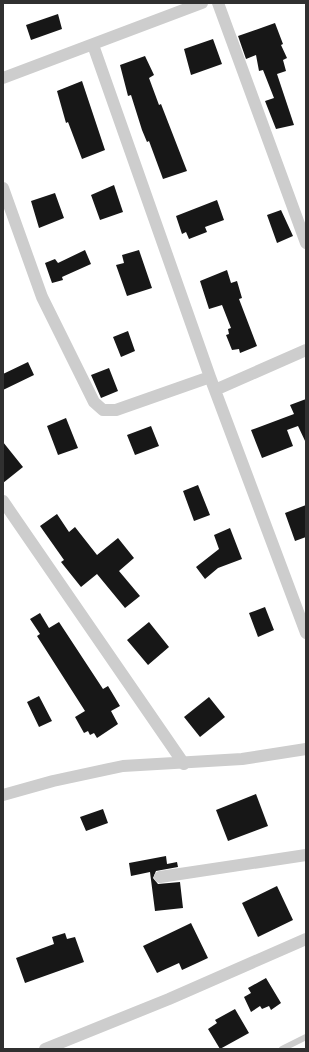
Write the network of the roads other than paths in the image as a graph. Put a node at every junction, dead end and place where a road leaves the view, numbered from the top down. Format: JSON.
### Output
{"nodes":[{"id":1,"x":202,"y":3,"type":"edge"},
{"id":2,"x":218,"y":3,"type":"edge"},
{"id":3,"x":93,"y":46,"type":"junction"},
{"id":4,"x":3,"y":78,"type":"edge"},
{"id":5,"x":3,"y":188,"type":"edge"},
{"id":6,"x":306,"y":243,"type":"edge"},
{"id":7,"x":306,"y":350,"type":"edge"},
{"id":8,"x":210,"y":377,"type":"junction"},
{"id":9,"x":215,"y":390,"type":"junction"},
{"id":10,"x":3,"y":501,"type":"edge"},
{"id":11,"x":306,"y":633,"type":"edge"},
{"id":12,"x":306,"y":749,"type":"edge"},
{"id":13,"x":184,"y":764,"type":"junction"},
{"id":14,"x":3,"y":795,"type":"edge"},
{"id":15,"x":306,"y":855,"type":"edge"},
{"id":16,"x":160,"y":877,"type":"dead end"},
{"id":17,"x":306,"y":939,"type":"edge"},
{"id":18,"x":306,"y":1037,"type":"edge"},
{"id":19,"x":297,"y":1042,"type":"junction"},
{"id":20,"x":45,"y":1049,"type":"edge"},
{"id":21,"x":282,"y":1049,"type":"edge"},
{"id":22,"x":299,"y":1049,"type":"edge"}],
"edges":[{"from":1,"to":3,"type":"street"},
{"from":2,"to":6,"type":"street"},
{"from":3,"to":4,"type":"street"},
{"from":3,"to":8,"type":"street"},
{"from":5,"to":8,"type":"street"},
{"from":7,"to":9,"type":"street"},
{"from":8,"to":9,"type":"street"},
{"from":9,"to":11,"type":"street"},
{"from":10,"to":13,"type":"street"},
{"from":12,"to":13,"type":"street"},
{"from":13,"to":14,"type":"street"},
{"from":15,"to":16,"type":"street"},
{"from":17,"to":20,"type":"street"},
{"from":18,"to":19,"type":"lane"},
{"from":19,"to":21,"type":"lane"},
{"from":19,"to":22,"type":"lane"}]}
